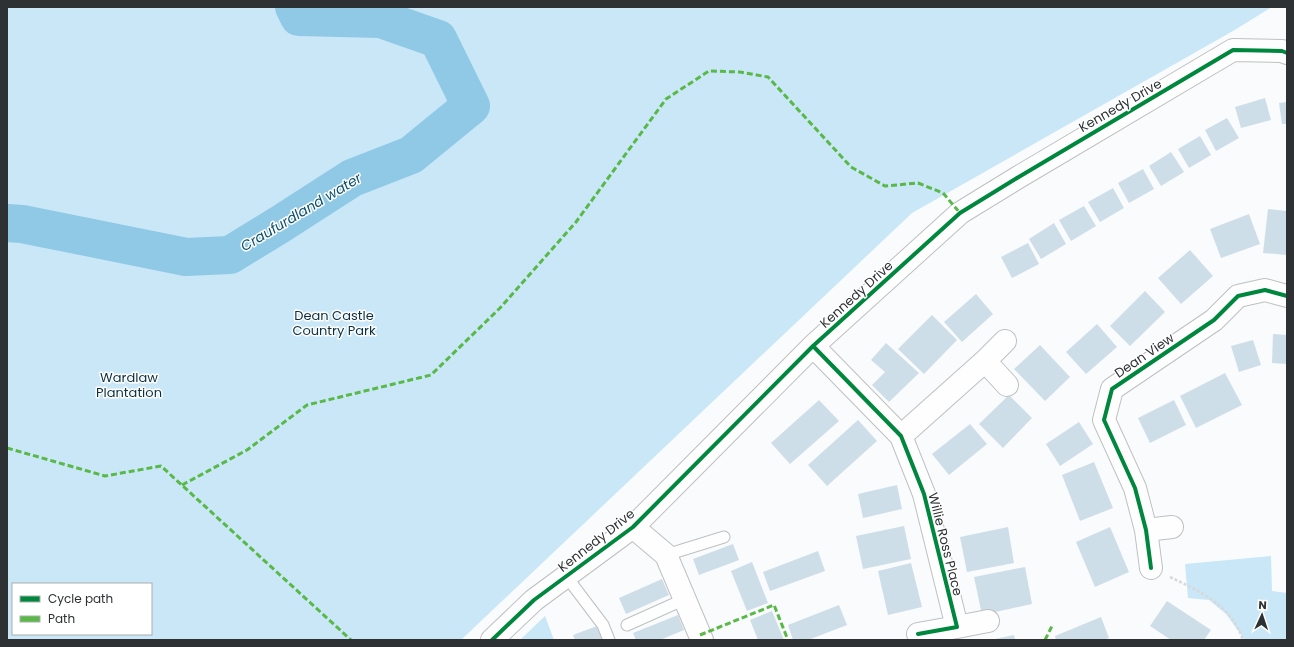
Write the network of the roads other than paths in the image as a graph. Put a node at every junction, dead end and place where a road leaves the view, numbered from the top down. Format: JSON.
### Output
{"nodes":[{"id":1,"x":1287,"y":53,"type":"edge"},
{"id":2,"x":1287,"y":296,"type":"edge"},
{"id":3,"x":1005,"y":340,"type":"dead end"},
{"id":4,"x":813,"y":346,"type":"junction"},
{"id":5,"x":985,"y":361,"type":"junction"},
{"id":6,"x":1007,"y":385,"type":"dead end"},
{"id":7,"x":901,"y":436,"type":"junction"},
{"id":8,"x":633,"y":527,"type":"junction"},
{"id":9,"x":1172,"y":527,"type":"dead end"},
{"id":10,"x":1146,"y":530,"type":"junction"},
{"id":11,"x":724,"y":537,"type":"dead end"},
{"id":12,"x":666,"y":555,"type":"junction"},
{"id":13,"x":1151,"y":568,"type":"road end"},
{"id":14,"x":566,"y":576,"type":"junction"},
{"id":15,"x":684,"y":599,"type":"junction"},
{"id":16,"x":988,"y":620,"type":"dead end"},
{"id":17,"x":627,"y":625,"type":"dead end"},
{"id":18,"x":957,"y":627,"type":"junction"},
{"id":19,"x":918,"y":634,"type":"dead end"},
{"id":20,"x":492,"y":640,"type":"edge"},
{"id":21,"x":609,"y":640,"type":"edge"},
{"id":22,"x":702,"y":640,"type":"edge"}],
"edges":[{"from":1,"to":4,"type":"street","name":"Kennedy Drive"},
{"from":2,"to":10,"type":"street","name":"Dean View"},
{"from":3,"to":5,"type":"street"},
{"from":4,"to":7,"type":"street","name":"Willie Ross Place"},
{"from":4,"to":8,"type":"street","name":"Kennedy Drive"},
{"from":5,"to":6,"type":"street"},
{"from":5,"to":7,"type":"street"},
{"from":7,"to":18,"type":"street","name":"Willie Ross Place"},
{"from":8,"to":12,"type":"street"},
{"from":8,"to":14,"type":"street","name":"Kennedy Drive"},
{"from":9,"to":10,"type":"street"},
{"from":10,"to":13,"type":"street","name":"Dean View"},
{"from":11,"to":12,"type":"lane"},
{"from":12,"to":15,"type":"street"},
{"from":14,"to":20,"type":"street","name":"Kennedy Drive"},
{"from":14,"to":21,"type":"lane"},
{"from":15,"to":17,"type":"lane"},
{"from":15,"to":22,"type":"street"},
{"from":16,"to":18,"type":"street"},
{"from":18,"to":19,"type":"street"}]}
